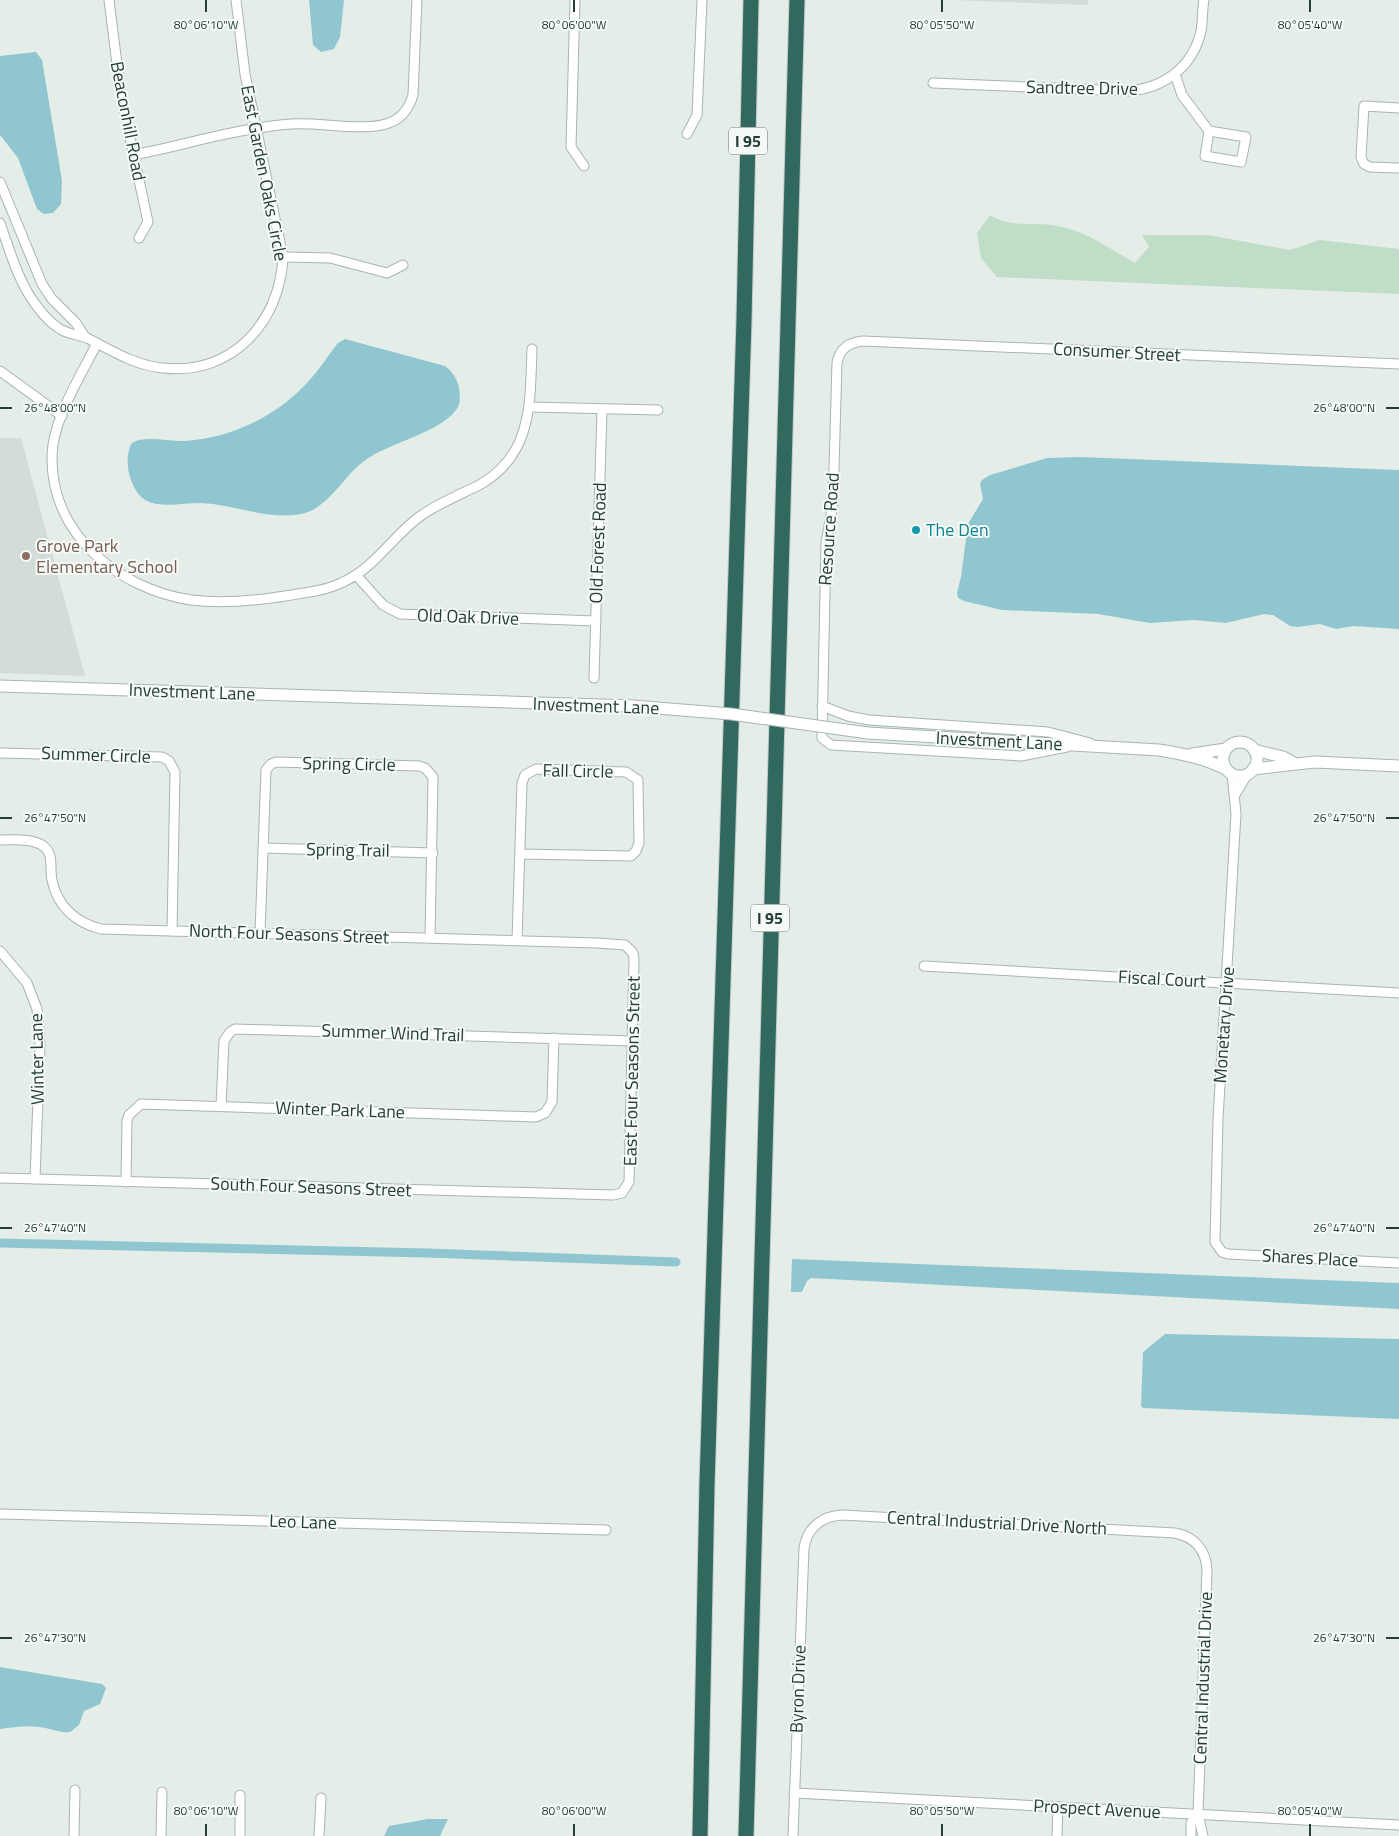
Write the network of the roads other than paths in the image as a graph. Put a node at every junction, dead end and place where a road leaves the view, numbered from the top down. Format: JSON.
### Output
{"nodes":[{"id":1,"x":109,"y":0,"type":"edge"},
{"id":2,"x":236,"y":0,"type":"edge"},
{"id":3,"x":417,"y":0,"type":"edge"},
{"id":4,"x":575,"y":0,"type":"edge"},
{"id":5,"x":702,"y":0,"type":"edge"},
{"id":6,"x":751,"y":0,"type":"edge"},
{"id":7,"x":796,"y":0,"type":"edge"},
{"id":8,"x":1204,"y":0,"type":"edge"},
{"id":9,"x":1175,"y":74,"type":"junction"},
{"id":10,"x":933,"y":83,"type":"dead end"},
{"id":11,"x":1399,"y":108,"type":"edge"},
{"id":12,"x":256,"y":129,"type":"junction"},
{"id":13,"x":1209,"y":131,"type":"junction"},
{"id":14,"x":687,"y":134,"type":"dead end"},
{"id":15,"x":134,"y":156,"type":"junction"},
{"id":16,"x":584,"y":166,"type":"dead end"},
{"id":17,"x":1399,"y":168,"type":"edge"},
{"id":18,"x":0,"y":182,"type":"edge"},
{"id":19,"x":0,"y":223,"type":"edge"},
{"id":20,"x":139,"y":238,"type":"dead end"},
{"id":21,"x":283,"y":257,"type":"junction"},
{"id":22,"x":403,"y":265,"type":"dead end"},
{"id":23,"x":85,"y":337,"type":"junction"},
{"id":24,"x":98,"y":343,"type":"junction"},
{"id":25,"x":532,"y":349,"type":"dead end"},
{"id":26,"x":839,"y":353,"type":"joint"},
{"id":27,"x":1399,"y":364,"type":"edge"},
{"id":28,"x":0,"y":371,"type":"edge"},
{"id":29,"x":530,"y":406,"type":"junction"},
{"id":30,"x":602,"y":409,"type":"junction"},
{"id":31,"x":658,"y":410,"type":"dead end"},
{"id":32,"x":62,"y":416,"type":"junction"},
{"id":33,"x":356,"y":575,"type":"junction"},
{"id":34,"x":596,"y":621,"type":"junction"},
{"id":35,"x":594,"y":678,"type":"dead end"},
{"id":36,"x":0,"y":686,"type":"edge"},
{"id":37,"x":822,"y":706,"type":"junction"},
{"id":38,"x":1074,"y":745,"type":"junction"},
{"id":39,"x":1105,"y":747,"type":"junction"},
{"id":40,"x":1226,"y":749,"type":"junction"},
{"id":41,"x":1254,"y":750,"type":"junction"},
{"id":42,"x":0,"y":753,"type":"edge"},
{"id":43,"x":1190,"y":755,"type":"junction"},
{"id":44,"x":1294,"y":763,"type":"junction"},
{"id":45,"x":1399,"y":766,"type":"edge"},
{"id":46,"x":1251,"y":771,"type":"junction"},
{"id":47,"x":1229,"y":772,"type":"junction"},
{"id":48,"x":1235,"y":796,"type":"junction"},
{"id":49,"x":0,"y":840,"type":"edge"},
{"id":50,"x":262,"y":848,"type":"junction"},
{"id":51,"x":433,"y":853,"type":"junction"},
{"id":52,"x":520,"y":854,"type":"junction"},
{"id":53,"x":172,"y":931,"type":"junction"},
{"id":54,"x":260,"y":933,"type":"junction"},
{"id":55,"x":430,"y":938,"type":"junction"},
{"id":56,"x":517,"y":940,"type":"junction"},
{"id":57,"x":630,"y":948,"type":"joint"},
{"id":58,"x":0,"y":951,"type":"edge"},
{"id":59,"x":924,"y":966,"type":"dead end"},
{"id":60,"x":1228,"y":983,"type":"junction"},
{"id":61,"x":1399,"y":993,"type":"edge"},
{"id":62,"x":554,"y":1038,"type":"junction"},
{"id":63,"x":633,"y":1041,"type":"junction"},
{"id":64,"x":221,"y":1106,"type":"junction"},
{"id":65,"x":0,"y":1178,"type":"edge"},
{"id":66,"x":36,"y":1179,"type":"junction"},
{"id":67,"x":126,"y":1182,"type":"junction"},
{"id":68,"x":622,"y":1193,"type":"joint"},
{"id":69,"x":1222,"y":1252,"type":"joint"},
{"id":70,"x":1399,"y":1263,"type":"edge"},
{"id":71,"x":0,"y":1514,"type":"edge"},
{"id":72,"x":606,"y":1530,"type":"dead end"},
{"id":73,"x":805,"y":1542,"type":"joint"},
{"id":74,"x":1198,"y":1544,"type":"joint"},
{"id":75,"x":75,"y":1790,"type":"dead end"},
{"id":76,"x":162,"y":1792,"type":"dead end"},
{"id":77,"x":794,"y":1793,"type":"junction"},
{"id":78,"x":240,"y":1795,"type":"dead end"},
{"id":79,"x":321,"y":1798,"type":"dead end"},
{"id":80,"x":1058,"y":1807,"type":"junction"},
{"id":81,"x":1198,"y":1814,"type":"junction"},
{"id":82,"x":1399,"y":1825,"type":"edge"},
{"id":83,"x":74,"y":1836,"type":"edge"},
{"id":84,"x":161,"y":1836,"type":"edge"},
{"id":85,"x":240,"y":1836,"type":"edge"},
{"id":86,"x":319,"y":1836,"type":"edge"},
{"id":87,"x":700,"y":1836,"type":"edge"},
{"id":88,"x":746,"y":1836,"type":"edge"},
{"id":89,"x":793,"y":1836,"type":"edge"},
{"id":90,"x":1056,"y":1836,"type":"edge"},
{"id":91,"x":1191,"y":1836,"type":"edge"},
{"id":92,"x":1203,"y":1836,"type":"edge"}],
"edges":[{"from":1,"to":15,"type":"street","name":"Beaconhill Road"},
{"from":2,"to":12,"type":"street","name":"East Garden Oaks Circle"},
{"from":3,"to":12,"type":"street"},
{"from":4,"to":16,"type":"street"},
{"from":5,"to":14,"type":"street"},
{"from":6,"to":87,"type":"highway","number":"I 95"},
{"from":7,"to":88,"type":"highway","number":"I 95"},
{"from":8,"to":9,"type":"street","name":"Sandtree Drive"},
{"from":9,"to":10,"type":"street","name":"Sandtree Drive"},
{"from":9,"to":13,"type":"street"},
{"from":11,"to":17,"type":"street"},
{"from":12,"to":15,"type":"street"},
{"from":12,"to":21,"type":"street","name":"East Garden Oaks Circle"},
{"from":13,"to":13,"type":"street"},
{"from":15,"to":20,"type":"street","name":"Beaconhill Road"},
{"from":18,"to":23,"type":"street","name":"East Garden Oaks Circle"},
{"from":19,"to":23,"type":"street","name":"East Garden Oaks Circle"},
{"from":21,"to":22,"type":"street"},
{"from":21,"to":24,"type":"street","name":"East Garden Oaks Circle"},
{"from":23,"to":24,"type":"street","name":"East Garden Oaks Circle"},
{"from":24,"to":32,"type":"street"},
{"from":25,"to":29,"type":"street"},
{"from":26,"to":27,"type":"street","name":"Consumer Street"},
{"from":26,"to":37,"type":"street","name":"Resource Road"},
{"from":28,"to":32,"type":"street"},
{"from":29,"to":30,"type":"street"},
{"from":29,"to":33,"type":"street"},
{"from":30,"to":31,"type":"street"},
{"from":30,"to":34,"type":"street","name":"Old Forest Road"},
{"from":32,"to":33,"type":"street"},
{"from":33,"to":34,"type":"street","name":"Old Oak Drive"},
{"from":34,"to":35,"type":"street","name":"Old Forest Road"},
{"from":36,"to":38,"type":"street","name":"Investment Lane","bridge":true},
{"from":37,"to":38,"type":"street","name":"Resource Road"},
{"from":37,"to":39,"type":"street"},
{"from":38,"to":39,"type":"street","name":"Investment Lane"},
{"from":39,"to":43,"type":"street","name":"Investment Lane"},
{"from":40,"to":41,"type":"street"},
{"from":40,"to":43,"type":"street","name":"Investment Lane"},
{"from":40,"to":47,"type":"street"},
{"from":41,"to":44,"type":"street"},
{"from":41,"to":46,"type":"street"},
{"from":42,"to":53,"type":"street","name":"Summer Circle"},
{"from":43,"to":47,"type":"street","name":"Investment Lane"},
{"from":44,"to":45,"type":"street"},
{"from":44,"to":46,"type":"street"},
{"from":46,"to":47,"type":"street"},
{"from":46,"to":48,"type":"street","name":"Monetary Drive"},
{"from":47,"to":48,"type":"street","name":"Monetary Drive"},
{"from":48,"to":60,"type":"street","name":"Monetary Drive"},
{"from":49,"to":53,"type":"street","name":"North Four Seasons Street"},
{"from":50,"to":51,"type":"street","name":"Spring Trail"},
{"from":50,"to":51,"type":"street","name":"Spring Circle"},
{"from":50,"to":54,"type":"street","name":"Spring Circle"},
{"from":51,"to":55,"type":"street","name":"Spring Circle"},
{"from":52,"to":52,"type":"street","name":"Fall Circle"},
{"from":52,"to":56,"type":"street","name":"Fall Circle"},
{"from":53,"to":54,"type":"street","name":"North Four Seasons Street"},
{"from":54,"to":55,"type":"street","name":"North Four Seasons Street"},
{"from":55,"to":56,"type":"street","name":"North Four Seasons Street"},
{"from":56,"to":57,"type":"street","name":"North Four Seasons Street"},
{"from":57,"to":63,"type":"street","name":"East Four Seasons Street"},
{"from":58,"to":66,"type":"street","name":"Winter Lane"},
{"from":59,"to":60,"type":"street","name":"Fiscal Court"},
{"from":60,"to":61,"type":"street","name":"Fiscal Court"},
{"from":60,"to":69,"type":"street","name":"Monetary Drive"},
{"from":62,"to":63,"type":"street","name":"Summer Wind Trail"},
{"from":62,"to":64,"type":"street","name":"Summer Wind Trail"},
{"from":62,"to":64,"type":"street","name":"Winter Park Lane"},
{"from":63,"to":68,"type":"street","name":"East Four Seasons Street"},
{"from":64,"to":67,"type":"street","name":"Winter Park Lane"},
{"from":65,"to":66,"type":"street","name":"South Four Seasons Street"},
{"from":66,"to":67,"type":"street","name":"South Four Seasons Street"},
{"from":67,"to":68,"type":"street","name":"South Four Seasons Street"},
{"from":69,"to":70,"type":"street","name":"Shares Place"},
{"from":71,"to":72,"type":"street","name":"Leo Lane"},
{"from":73,"to":74,"type":"street","name":"Central Industrial Drive North"},
{"from":73,"to":77,"type":"street","name":"Byron Drive"},
{"from":74,"to":81,"type":"street","name":"Central Industrial Drive"},
{"from":75,"to":83,"type":"street"},
{"from":76,"to":84,"type":"street"},
{"from":77,"to":80,"type":"street","name":"Prospect Avenue"},
{"from":77,"to":89,"type":"street","name":"Byron Drive"},
{"from":78,"to":85,"type":"street"},
{"from":79,"to":86,"type":"street"},
{"from":80,"to":81,"type":"street","name":"Prospect Avenue"},
{"from":80,"to":90,"type":"street"},
{"from":81,"to":82,"type":"street","name":"Prospect Avenue"},
{"from":81,"to":91,"type":"street","name":"Central Industrial Drive"},
{"from":81,"to":92,"type":"street","name":"Central Industrial Drive"}]}
